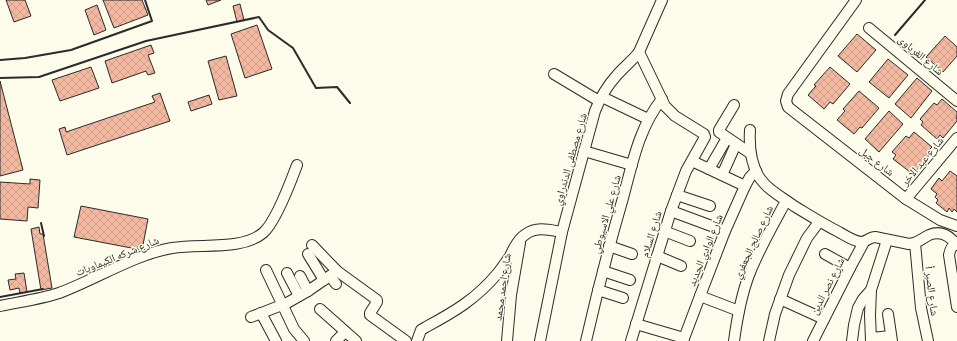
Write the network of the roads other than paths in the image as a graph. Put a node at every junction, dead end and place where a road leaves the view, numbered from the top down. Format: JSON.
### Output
{"nodes":[{"id":1,"x":662,"y":0,"type":"edge"},
{"id":2,"x":856,"y":0,"type":"edge"},
{"id":3,"x":869,"y":28,"type":"dead end"},
{"id":4,"x":640,"y":52,"type":"junction"},
{"id":5,"x":554,"y":74,"type":"dead end"},
{"id":6,"x":601,"y":99,"type":"junction"},
{"id":7,"x":662,"y":99,"type":"junction"},
{"id":8,"x":957,"y":101,"type":"edge"},
{"id":9,"x":734,"y":104,"type":"dead end"},
{"id":10,"x":648,"y":119,"type":"junction"},
{"id":11,"x":750,"y":130,"type":"dead end"},
{"id":12,"x":727,"y":138,"type":"junction"},
{"id":13,"x":957,"y":138,"type":"edge"},
{"id":14,"x":736,"y":144,"type":"junction"},
{"id":15,"x":584,"y":151,"type":"junction"},
{"id":16,"x":750,"y":153,"type":"junction"},
{"id":17,"x":692,"y":161,"type":"junction"},
{"id":18,"x":297,"y":165,"type":"dead end"},
{"id":19,"x":632,"y":165,"type":"junction"},
{"id":20,"x":709,"y":169,"type":"junction"},
{"id":21,"x":756,"y":171,"type":"junction"},
{"id":22,"x":722,"y":175,"type":"junction"},
{"id":23,"x":746,"y":186,"type":"junction"},
{"id":24,"x":677,"y":195,"type":"junction"},
{"id":25,"x":906,"y":199,"type":"junction"},
{"id":26,"x":786,"y":200,"type":"junction"},
{"id":27,"x":710,"y":206,"type":"dead end"},
{"id":28,"x":671,"y":211,"type":"junction"},
{"id":29,"x":819,"y":222,"type":"junction"},
{"id":30,"x":957,"y":226,"type":"edge"},
{"id":31,"x":664,"y":231,"type":"junction"},
{"id":32,"x":725,"y":231,"type":"junction"},
{"id":33,"x":562,"y":232,"type":"junction"},
{"id":34,"x":522,"y":237,"type":"junction"},
{"id":35,"x":887,"y":240,"type":"junction"},
{"id":36,"x":690,"y":241,"type":"dead end"},
{"id":37,"x":864,"y":242,"type":"junction"},
{"id":38,"x":915,"y":243,"type":"junction"},
{"id":39,"x":956,"y":244,"type":"edge"},
{"id":40,"x":610,"y":246,"type":"junction"},
{"id":41,"x":632,"y":254,"type":"dead end"},
{"id":42,"x":825,"y":254,"type":"dead end"},
{"id":43,"x":657,"y":256,"type":"junction"},
{"id":44,"x":681,"y":266,"type":"dead end"},
{"id":45,"x":850,"y":268,"type":"junction"},
{"id":46,"x":266,"y":270,"type":"dead end"},
{"id":47,"x":603,"y":271,"type":"junction"},
{"id":48,"x":287,"y":273,"type":"dead end"},
{"id":49,"x":300,"y":276,"type":"dead end"},
{"id":50,"x":332,"y":278,"type":"junction"},
{"id":51,"x":630,"y":280,"type":"dead end"},
{"id":52,"x":598,"y":290,"type":"junction"},
{"id":53,"x":871,"y":290,"type":"junction"},
{"id":54,"x":304,"y":294,"type":"junction"},
{"id":55,"x":700,"y":296,"type":"junction"},
{"id":56,"x":623,"y":298,"type":"dead end"},
{"id":57,"x":780,"y":299,"type":"junction"},
{"id":58,"x":282,"y":304,"type":"junction"},
{"id":59,"x":0,"y":306,"type":"edge"},
{"id":60,"x":957,"y":307,"type":"edge"},
{"id":61,"x":320,"y":309,"type":"dead end"},
{"id":62,"x":739,"y":310,"type":"junction"},
{"id":63,"x":261,"y":313,"type":"junction"},
{"id":64,"x":888,"y":314,"type":"dead end"},
{"id":65,"x":251,"y":317,"type":"dead end"},
{"id":66,"x":824,"y":319,"type":"junction"},
{"id":67,"x":636,"y":324,"type":"junction"},
{"id":68,"x":346,"y":332,"type":"junction"},
{"id":69,"x":892,"y":339,"type":"edge"},
{"id":70,"x":684,"y":340,"type":"edge"},
{"id":71,"x":871,"y":340,"type":"edge"},
{"id":72,"x":276,"y":341,"type":"edge"},
{"id":73,"x":304,"y":341,"type":"edge"},
{"id":74,"x":336,"y":341,"type":"edge"},
{"id":75,"x":356,"y":341,"type":"edge"},
{"id":76,"x":406,"y":341,"type":"edge"},
{"id":77,"x":417,"y":341,"type":"edge"},
{"id":78,"x":507,"y":341,"type":"edge"},
{"id":79,"x":540,"y":341,"type":"edge"},
{"id":80,"x":586,"y":341,"type":"edge"},
{"id":81,"x":631,"y":341,"type":"edge"},
{"id":82,"x":734,"y":341,"type":"edge"},
{"id":83,"x":769,"y":341,"type":"edge"},
{"id":84,"x":813,"y":341,"type":"edge"},
{"id":85,"x":852,"y":341,"type":"edge"},
{"id":86,"x":928,"y":341,"type":"edge"}],
"edges":[{"from":1,"to":4,"type":"street","name":"شارع مصطفى الدندراوي"},
{"from":2,"to":25,"type":"street","name":"شارع جبل"},
{"from":3,"to":8,"type":"street","name":"شارع الغرباوى"},
{"from":4,"to":6,"type":"street","name":"شارع مصطفى الدندراوي"},
{"from":4,"to":7,"type":"street"},
{"from":5,"to":6,"type":"street"},
{"from":6,"to":10,"type":"street"},
{"from":6,"to":15,"type":"street","name":"شارع مصطفى الدندراوي"},
{"from":7,"to":10,"type":"street","name":"شارع علي الاسيوطي"},
{"from":7,"to":17,"type":"street","name":"شارع السلام"},
{"from":9,"to":12,"type":"street"},
{"from":10,"to":19,"type":"street","name":"شارع علي الاسيوطي"},
{"from":11,"to":16,"type":"street"},
{"from":12,"to":14,"type":"street"},
{"from":12,"to":20,"type":"street"},
{"from":13,"to":25,"type":"street","name":"شارع عبد الاخر"},
{"from":14,"to":16,"type":"street"},
{"from":14,"to":22,"type":"street"},
{"from":15,"to":19,"type":"street"},
{"from":15,"to":33,"type":"street","name":"شارع مصطفى الدندراوي"},
{"from":16,"to":21,"type":"street"},
{"from":17,"to":20,"type":"street"},
{"from":17,"to":24,"type":"street","name":"شارع السلام"},
{"from":18,"to":59,"type":"street","name":"شارع شركه الكيماويات"},
{"from":19,"to":40,"type":"street","name":"شارع علي الاسيوطي"},
{"from":20,"to":22,"type":"street"},
{"from":21,"to":23,"type":"street","name":"شارع الوادي الجديد"},
{"from":21,"to":26,"type":"street"},
{"from":22,"to":23,"type":"street"},
{"from":23,"to":32,"type":"street","name":"شارع الوادي الجديد"},
{"from":24,"to":27,"type":"street"},
{"from":24,"to":28,"type":"street","name":"شارع السلام"},
{"from":25,"to":30,"type":"street","name":"شارع جبل"},
{"from":26,"to":29,"type":"street"},
{"from":26,"to":62,"type":"street","name":"شارع صالح الجعفري"},
{"from":28,"to":31,"type":"street","name":"شارع السلام"},
{"from":28,"to":32,"type":"street"},
{"from":29,"to":37,"type":"street"},
{"from":29,"to":57,"type":"street"},
{"from":31,"to":36,"type":"street"},
{"from":31,"to":43,"type":"street","name":"شارع السلام"},
{"from":32,"to":55,"type":"street","name":"شارع الوادي الجديد"},
{"from":33,"to":34,"type":"street"},
{"from":33,"to":79,"type":"street","name":"شارع مصطفى الدندراوي"},
{"from":34,"to":77,"type":"street"},
{"from":34,"to":78,"type":"street","name":"شارع احمد محمد"},
{"from":35,"to":37,"type":"street"},
{"from":35,"to":38,"type":"street"},
{"from":35,"to":53,"type":"street"},
{"from":37,"to":45,"type":"street","name":"شارع نصر الدين"},
{"from":38,"to":39,"type":"street"},
{"from":38,"to":86,"type":"street","name":"شارع الصبر أ"},
{"from":39,"to":60,"type":"street"},
{"from":40,"to":41,"type":"street"},
{"from":40,"to":47,"type":"street","name":"شارع علي الاسيوطي"},
{"from":42,"to":45,"type":"street"},
{"from":43,"to":44,"type":"street"},
{"from":43,"to":67,"type":"street","name":"شارع السلام"},
{"from":45,"to":66,"type":"street","name":"شارع نصر الدين"},
{"from":46,"to":58,"type":"street"},
{"from":47,"to":51,"type":"street"},
{"from":47,"to":52,"type":"street","name":"شارع علي الاسيوطي"},
{"from":48,"to":54,"type":"street"},
{"from":49,"to":54,"type":"street"},
{"from":50,"to":50,"type":"street"},
{"from":50,"to":54,"type":"street"},
{"from":50,"to":76,"type":"street"},
{"from":52,"to":56,"type":"street"},
{"from":52,"to":80,"type":"street","name":"شارع علي الاسيوطي"},
{"from":53,"to":71,"type":"street"},
{"from":53,"to":85,"type":"street"},
{"from":54,"to":58,"type":"street"},
{"from":55,"to":62,"type":"street"},
{"from":55,"to":70,"type":"street","name":"شارع الوادي الجديد"},
{"from":57,"to":66,"type":"street"},
{"from":57,"to":83,"type":"street"},
{"from":58,"to":63,"type":"street"},
{"from":58,"to":73,"type":"street"},
{"from":61,"to":68,"type":"street"},
{"from":62,"to":82,"type":"street","name":"شارع صالح الجعفري"},
{"from":63,"to":65,"type":"street"},
{"from":63,"to":72,"type":"street"},
{"from":64,"to":69,"type":"street"},
{"from":66,"to":84,"type":"street","name":"شارع نصر الدين"},
{"from":67,"to":70,"type":"street"},
{"from":67,"to":81,"type":"street","name":"شارع السلام"},
{"from":68,"to":74,"type":"street"},
{"from":68,"to":75,"type":"street"},
{"from":69,"to":71,"type":"street"}]}
